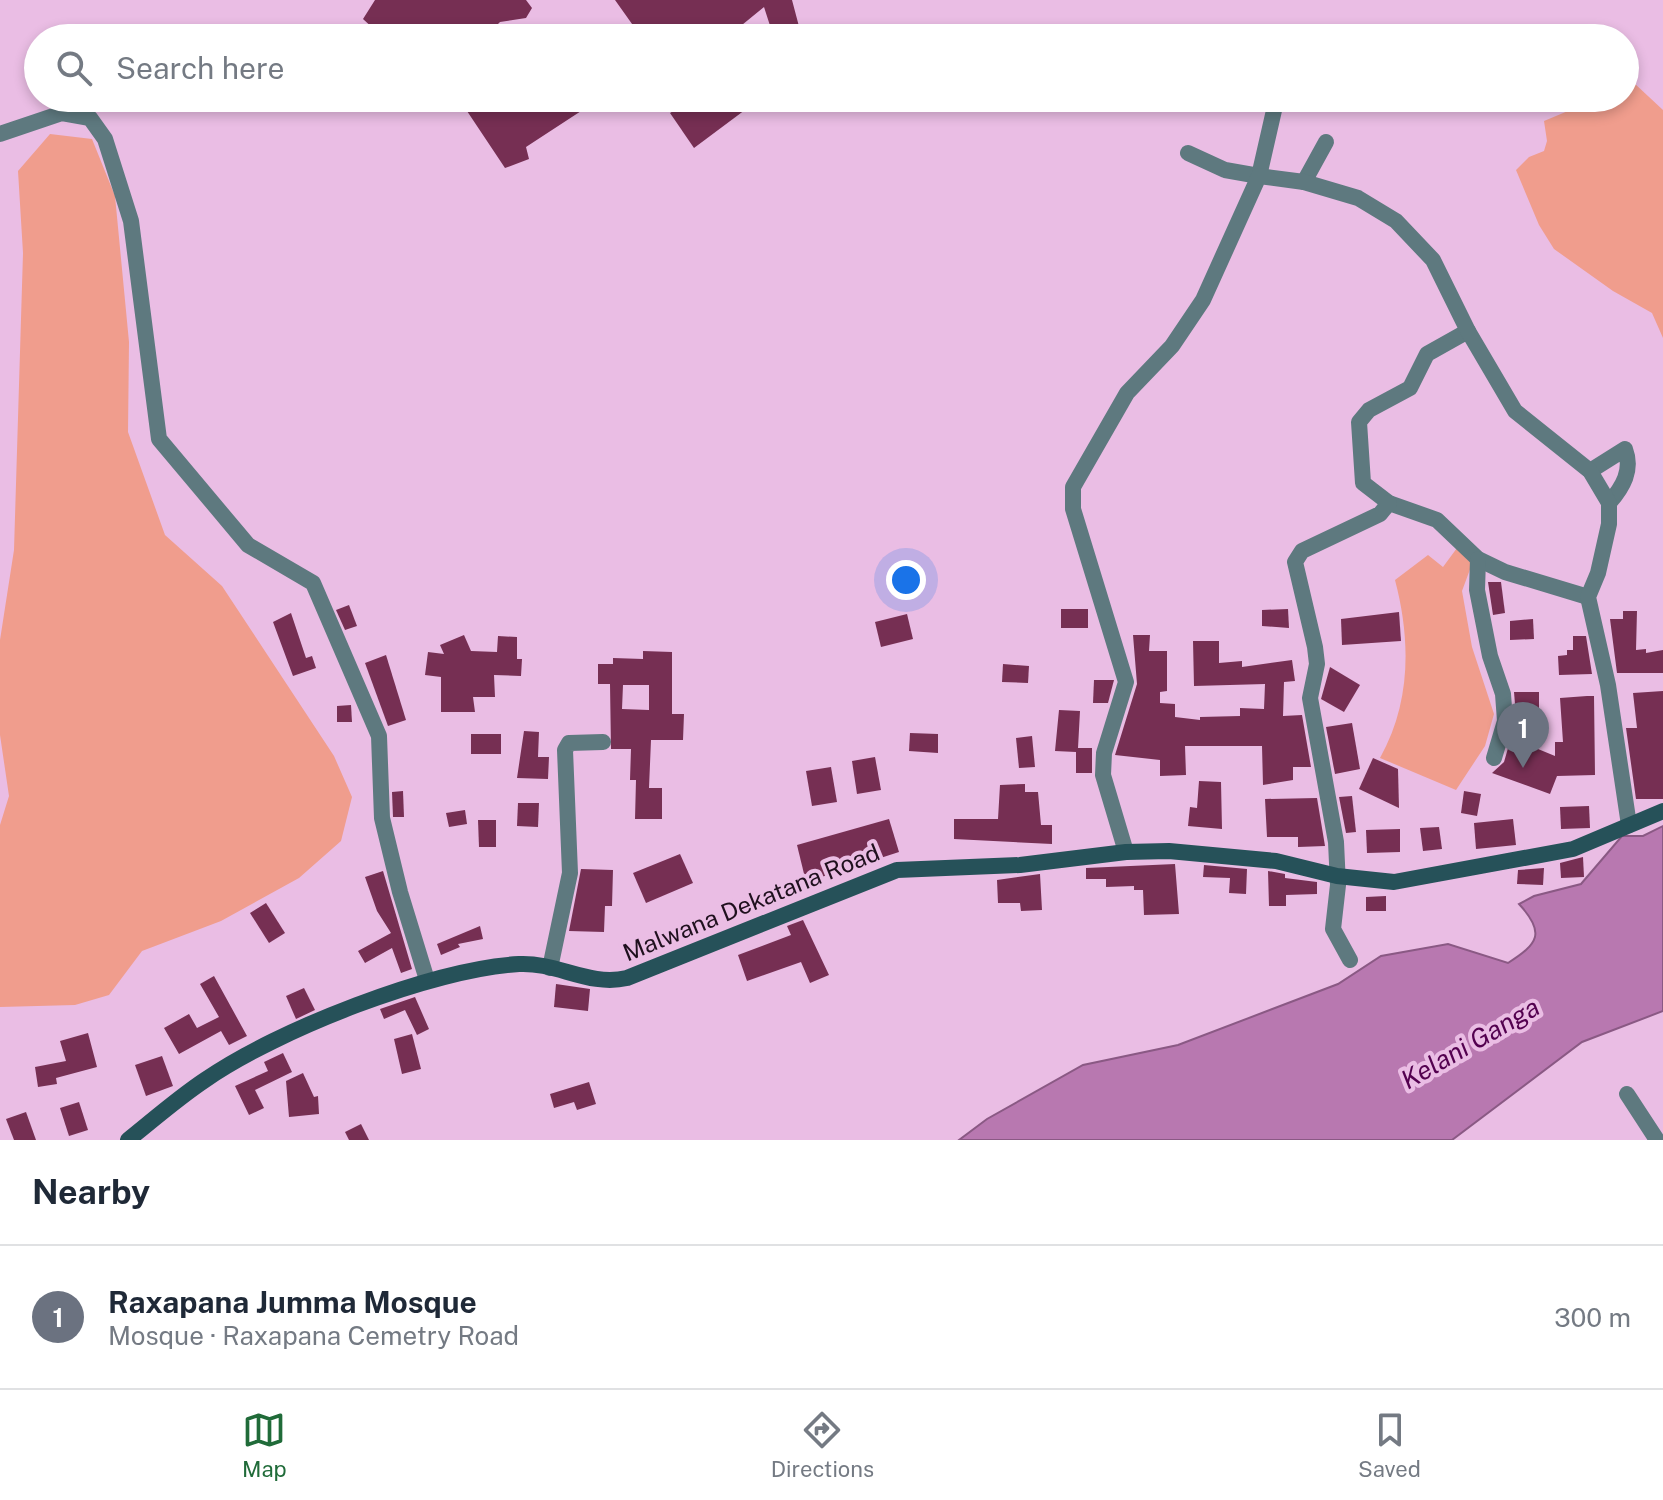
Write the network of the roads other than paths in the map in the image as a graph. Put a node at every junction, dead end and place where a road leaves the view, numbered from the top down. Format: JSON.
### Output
{"nodes":[{"id":1,"x":1274,"y":112,"type":"edge"},
{"id":2,"x":0,"y":134,"type":"edge"},
{"id":3,"x":1326,"y":142,"type":"dead end"},
{"id":4,"x":1188,"y":153,"type":"dead end"},
{"id":5,"x":1259,"y":176,"type":"junction"},
{"id":6,"x":1304,"y":182,"type":"junction"},
{"id":7,"x":1468,"y":331,"type":"junction"},
{"id":8,"x":1590,"y":471,"type":"junction"},
{"id":9,"x":1389,"y":503,"type":"junction"},
{"id":10,"x":1609,"y":503,"type":"junction"},
{"id":11,"x":1478,"y":559,"type":"junction"},
{"id":12,"x":1588,"y":597,"type":"junction"},
{"id":13,"x":603,"y":742,"type":"dead end"},
{"id":14,"x":1494,"y":758,"type":"dead end"},
{"id":15,"x":1663,"y":811,"type":"edge"},
{"id":16,"x":1629,"y":825,"type":"junction"},
{"id":17,"x":1126,"y":852,"type":"junction"},
{"id":18,"x":1337,"y":876,"type":"junction"},
{"id":19,"x":1350,"y":960,"type":"dead end"},
{"id":20,"x":550,"y":968,"type":"junction"},
{"id":21,"x":427,"y":980,"type":"junction"},
{"id":22,"x":1627,"y":1094,"type":"dead end"},
{"id":23,"x":128,"y":1140,"type":"edge"},
{"id":24,"x":1657,"y":1140,"type":"edge"}],
"edges":[{"from":1,"to":5,"type":"street"},
{"from":2,"to":21,"type":"street"},
{"from":3,"to":6,"type":"street"},
{"from":4,"to":5,"type":"street"},
{"from":5,"to":6,"type":"street"},
{"from":5,"to":17,"type":"street"},
{"from":6,"to":7,"type":"street"},
{"from":7,"to":8,"type":"street"},
{"from":7,"to":9,"type":"street"},
{"from":8,"to":10,"type":"street"},
{"from":8,"to":10,"type":"street"},
{"from":9,"to":11,"type":"street"},
{"from":9,"to":18,"type":"street"},
{"from":10,"to":12,"type":"street"},
{"from":11,"to":12,"type":"street"},
{"from":11,"to":14,"type":"street"},
{"from":12,"to":16,"type":"street"},
{"from":13,"to":20,"type":"street"},
{"from":15,"to":16,"type":"main road","name":"Malwana Dekatana Road"},
{"from":16,"to":18,"type":"main road","name":"Malwana Dekatana Road"},
{"from":17,"to":18,"type":"main road","name":"Malwana Dekatana Road"},
{"from":17,"to":20,"type":"main road","name":"Malwana Dekatana Road"},
{"from":18,"to":19,"type":"street"},
{"from":20,"to":21,"type":"main road","name":"Malwana Dekatana Road"},
{"from":21,"to":23,"type":"main road","name":"Malwana Dekatana Road"},
{"from":22,"to":24,"type":"street"}]}
